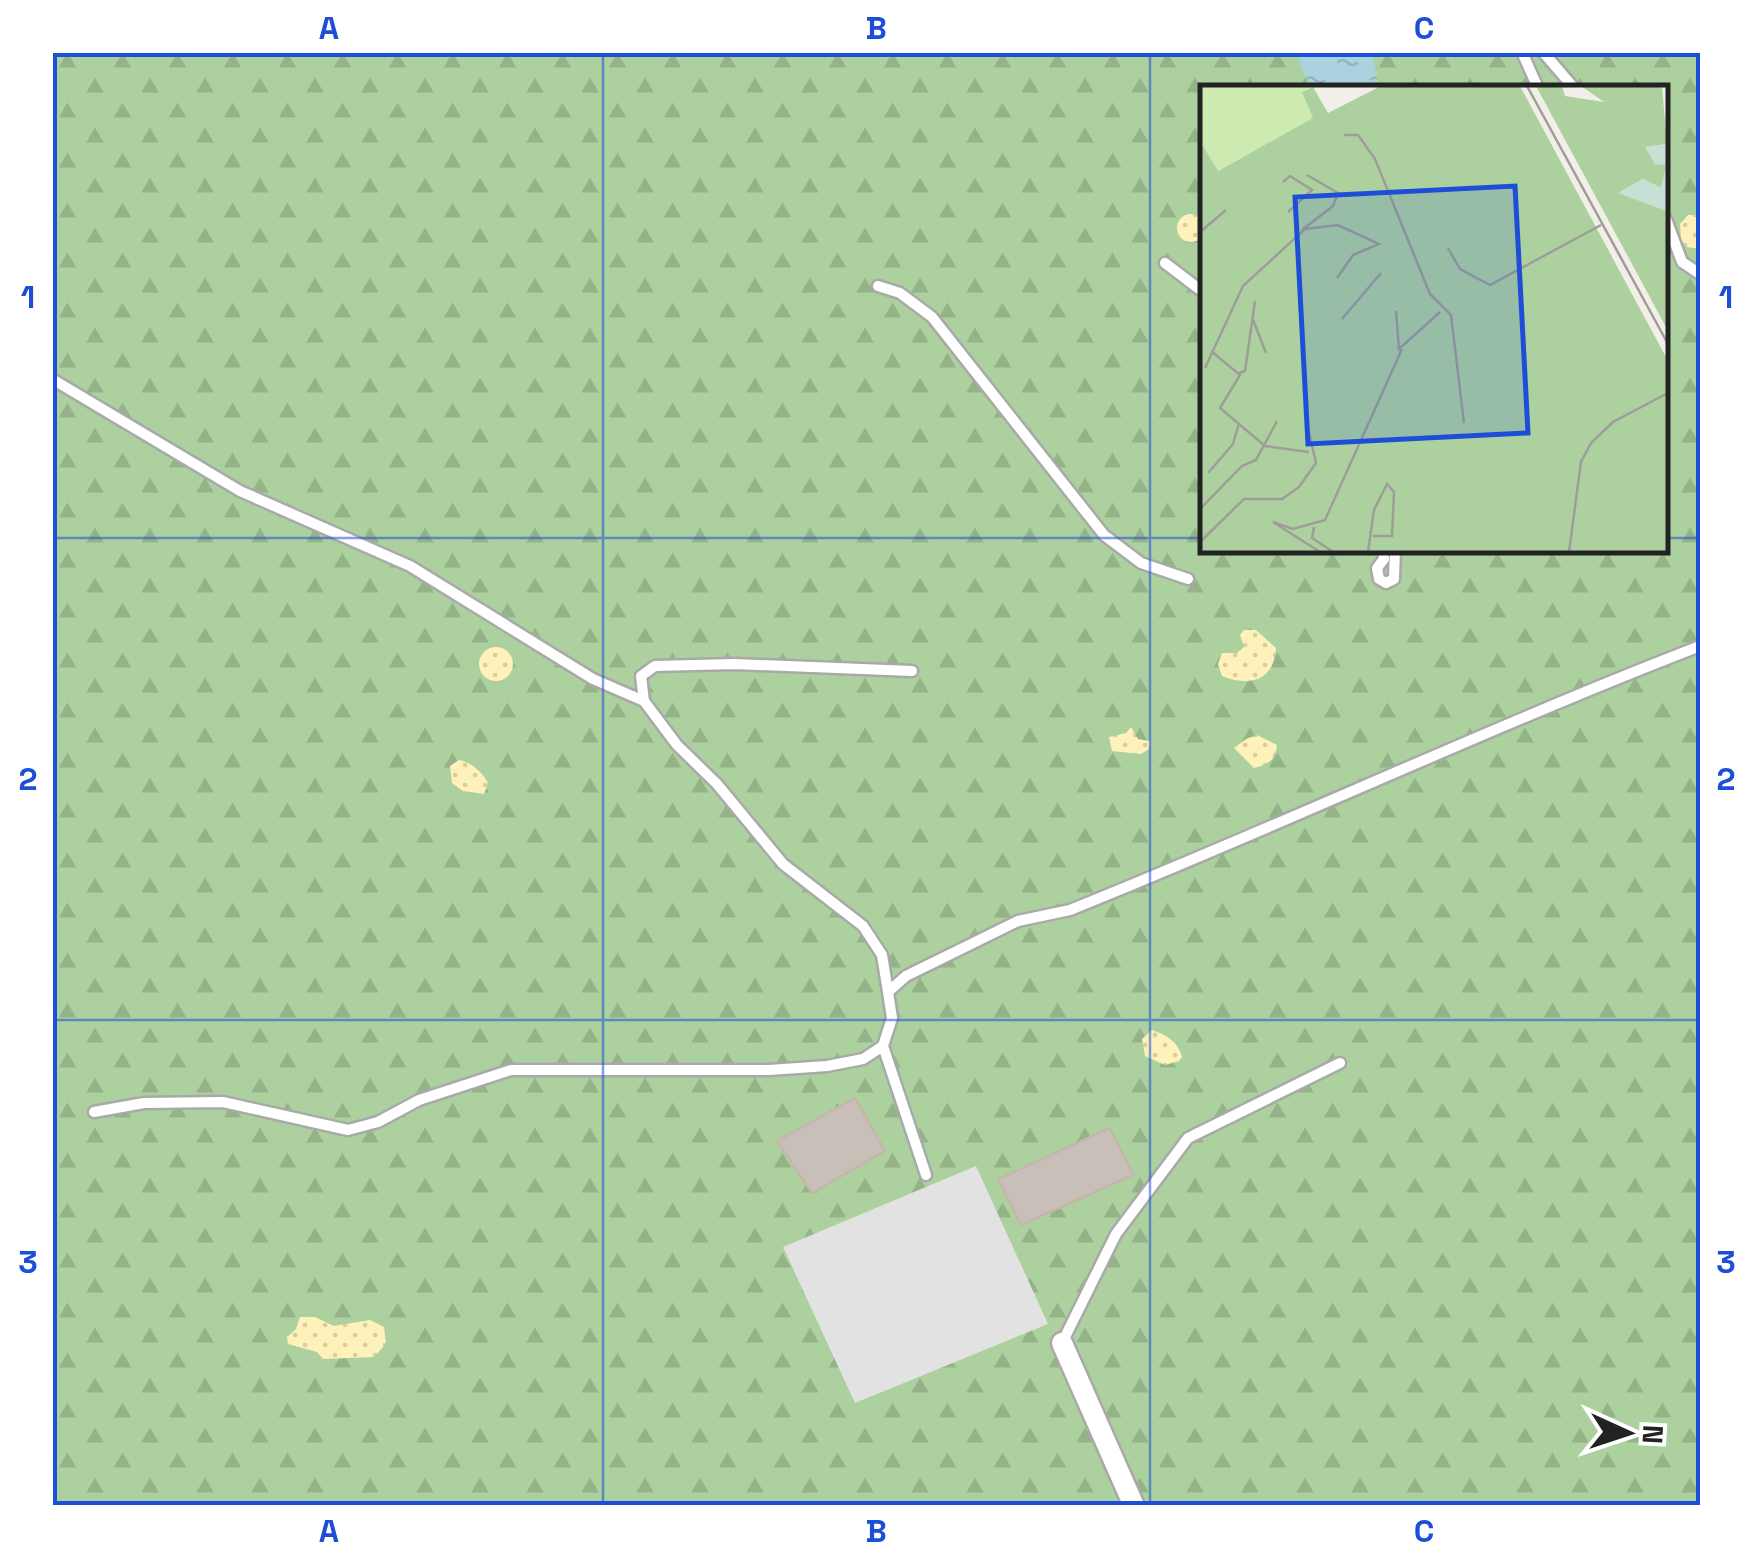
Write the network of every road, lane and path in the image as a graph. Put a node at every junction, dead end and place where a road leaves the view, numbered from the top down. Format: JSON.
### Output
{"nodes":[{"id":1,"x":1522,"y":52,"type":"edge"},
{"id":2,"x":1543,"y":52,"type":"edge"},
{"id":3,"x":1537,"y":85,"type":"edge"},
{"id":4,"x":1571,"y":85,"type":"edge"},
{"id":5,"x":1668,"y":224,"type":"edge"},
{"id":6,"x":1165,"y":263,"type":"dead end"},
{"id":7,"x":1700,"y":274,"type":"edge"},
{"id":8,"x":878,"y":286,"type":"dead end"},
{"id":9,"x":1200,"y":290,"type":"edge"},
{"id":10,"x":52,"y":379,"type":"edge"},
{"id":11,"x":1383,"y":552,"type":"edge"},
{"id":12,"x":1395,"y":552,"type":"edge"},
{"id":13,"x":1188,"y":579,"type":"dead end"},
{"id":14,"x":1700,"y":646,"type":"edge"},
{"id":15,"x":912,"y":672,"type":"dead end"},
{"id":16,"x":644,"y":701,"type":"junction"},
{"id":17,"x":888,"y":992,"type":"junction"},
{"id":18,"x":884,"y":1046,"type":"junction"},
{"id":19,"x":1340,"y":1064,"type":"dead end"},
{"id":20,"x":94,"y":1112,"type":"dead end"},
{"id":21,"x":926,"y":1175,"type":"dead end"},
{"id":22,"x":1062,"y":1343,"type":"joint"},
{"id":23,"x":1134,"y":1506,"type":"edge"}],
"edges":[{"from":1,"to":3,"type":"lane"},
{"from":2,"to":4,"type":"lane"},
{"from":5,"to":7,"type":"lane"},
{"from":6,"to":9,"type":"lane"},
{"from":8,"to":13,"type":"lane"},
{"from":10,"to":16,"type":"lane"},
{"from":11,"to":12,"type":"lane"},
{"from":14,"to":17,"type":"lane"},
{"from":15,"to":16,"type":"lane"},
{"from":16,"to":17,"type":"lane"},
{"from":17,"to":18,"type":"lane"},
{"from":18,"to":20,"type":"lane"},
{"from":18,"to":21,"type":"lane"},
{"from":19,"to":22,"type":"lane"},
{"from":22,"to":23,"type":"street"}]}
